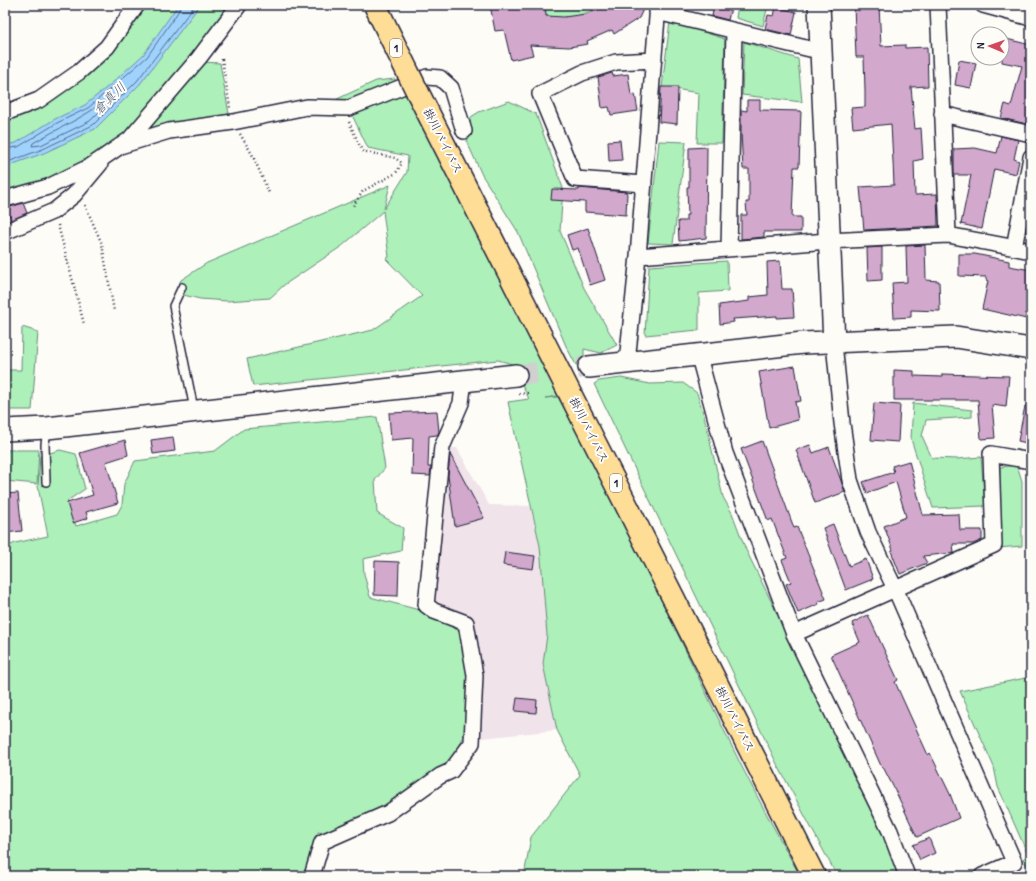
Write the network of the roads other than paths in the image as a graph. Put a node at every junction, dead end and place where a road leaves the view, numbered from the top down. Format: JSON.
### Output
{"nodes":[{"id":1,"x":137,"y":5,"type":"edge"},
{"id":2,"x":239,"y":5,"type":"edge"},
{"id":3,"x":375,"y":5,"type":"edge"},
{"id":4,"x":819,"y":5,"type":"edge"},
{"id":5,"x":938,"y":5,"type":"edge"},
{"id":6,"x":983,"y":5,"type":"edge"},
{"id":7,"x":658,"y":9,"type":"edge"},
{"id":8,"x":1031,"y":18,"type":"edge"},
{"id":9,"x":734,"y":31,"type":"junction"},
{"id":10,"x":821,"y":49,"type":"junction"},
{"id":11,"x":654,"y":60,"type":"junction"},
{"id":12,"x":5,"y":113,"type":"edge"},
{"id":13,"x":942,"y":114,"type":"junction"},
{"id":14,"x":464,"y":132,"type":"dead end"},
{"id":15,"x":1031,"y":134,"type":"edge"},
{"id":16,"x":120,"y":146,"type":"junction"},
{"id":17,"x":107,"y":155,"type":"junction"},
{"id":18,"x":1031,"y":157,"type":"edge"},
{"id":19,"x":644,"y":184,"type":"junction"},
{"id":20,"x":5,"y":199,"type":"edge"},
{"id":21,"x":5,"y":232,"type":"edge"},
{"id":22,"x":948,"y":235,"type":"junction"},
{"id":23,"x":828,"y":241,"type":"junction"},
{"id":24,"x":1014,"y":248,"type":"junction"},
{"id":25,"x":729,"y":249,"type":"junction"},
{"id":26,"x":1031,"y":251,"type":"edge"},
{"id":27,"x":638,"y":256,"type":"junction"},
{"id":28,"x":182,"y":287,"type":"dead end"},
{"id":29,"x":834,"y":343,"type":"junction"},
{"id":30,"x":1031,"y":349,"type":"edge"},
{"id":31,"x":698,"y":354,"type":"junction"},
{"id":32,"x":627,"y":362,"type":"junction"},
{"id":33,"x":589,"y":367,"type":"tunnel mouth"},
{"id":34,"x":516,"y":375,"type":"tunnel mouth"},
{"id":35,"x":464,"y":381,"type":"junction"},
{"id":36,"x":194,"y":411,"type":"junction"},
{"id":37,"x":47,"y":428,"type":"junction"},
{"id":38,"x":5,"y":430,"type":"edge"},
{"id":39,"x":1031,"y":461,"type":"edge"},
{"id":40,"x":46,"y":482,"type":"dead end"},
{"id":41,"x":895,"y":588,"type":"junction"},
{"id":42,"x":794,"y":634,"type":"junction"},
{"id":43,"x":312,"y":876,"type":"edge"},
{"id":44,"x":814,"y":876,"type":"edge"},
{"id":45,"x":907,"y":876,"type":"edge"},
{"id":46,"x":982,"y":876,"type":"edge"}],
"edges":[{"from":1,"to":12,"type":"street"},
{"from":2,"to":16,"type":"street"},
{"from":3,"to":44,"type":"highway","name":"掛川バイパス","number":"1","bridge":true},
{"from":4,"to":10,"type":"street"},
{"from":5,"to":13,"type":"street"},
{"from":6,"to":8,"type":"street"},
{"from":7,"to":9,"type":"street"},
{"from":7,"to":11,"type":"street"},
{"from":9,"to":10,"type":"street"},
{"from":9,"to":25,"type":"street"},
{"from":10,"to":23,"type":"street"},
{"from":11,"to":19,"type":"street"},
{"from":11,"to":19,"type":"street"},
{"from":13,"to":15,"type":"street"},
{"from":13,"to":22,"type":"street"},
{"from":14,"to":16,"type":"street"},
{"from":16,"to":17,"type":"street"},
{"from":17,"to":20,"type":"street"},
{"from":17,"to":21,"type":"street"},
{"from":18,"to":24,"type":"street"},
{"from":19,"to":27,"type":"street"},
{"from":22,"to":23,"type":"street"},
{"from":22,"to":24,"type":"street"},
{"from":23,"to":25,"type":"street"},
{"from":23,"to":29,"type":"street"},
{"from":24,"to":26,"type":"street"},
{"from":25,"to":27,"type":"street"},
{"from":27,"to":32,"type":"street"},
{"from":28,"to":36,"type":"lane"},
{"from":29,"to":30,"type":"street"},
{"from":29,"to":31,"type":"street"},
{"from":29,"to":41,"type":"street"},
{"from":31,"to":32,"type":"street"},
{"from":31,"to":42,"type":"street"},
{"from":32,"to":33,"type":"street"},
{"from":34,"to":35,"type":"street"},
{"from":35,"to":36,"type":"street"},
{"from":35,"to":43,"type":"street"},
{"from":36,"to":37,"type":"street"},
{"from":37,"to":38,"type":"street"},
{"from":37,"to":40,"type":"lane"},
{"from":39,"to":41,"type":"street"},
{"from":41,"to":42,"type":"street"},
{"from":41,"to":46,"type":"street"},
{"from":42,"to":45,"type":"street"}]}
